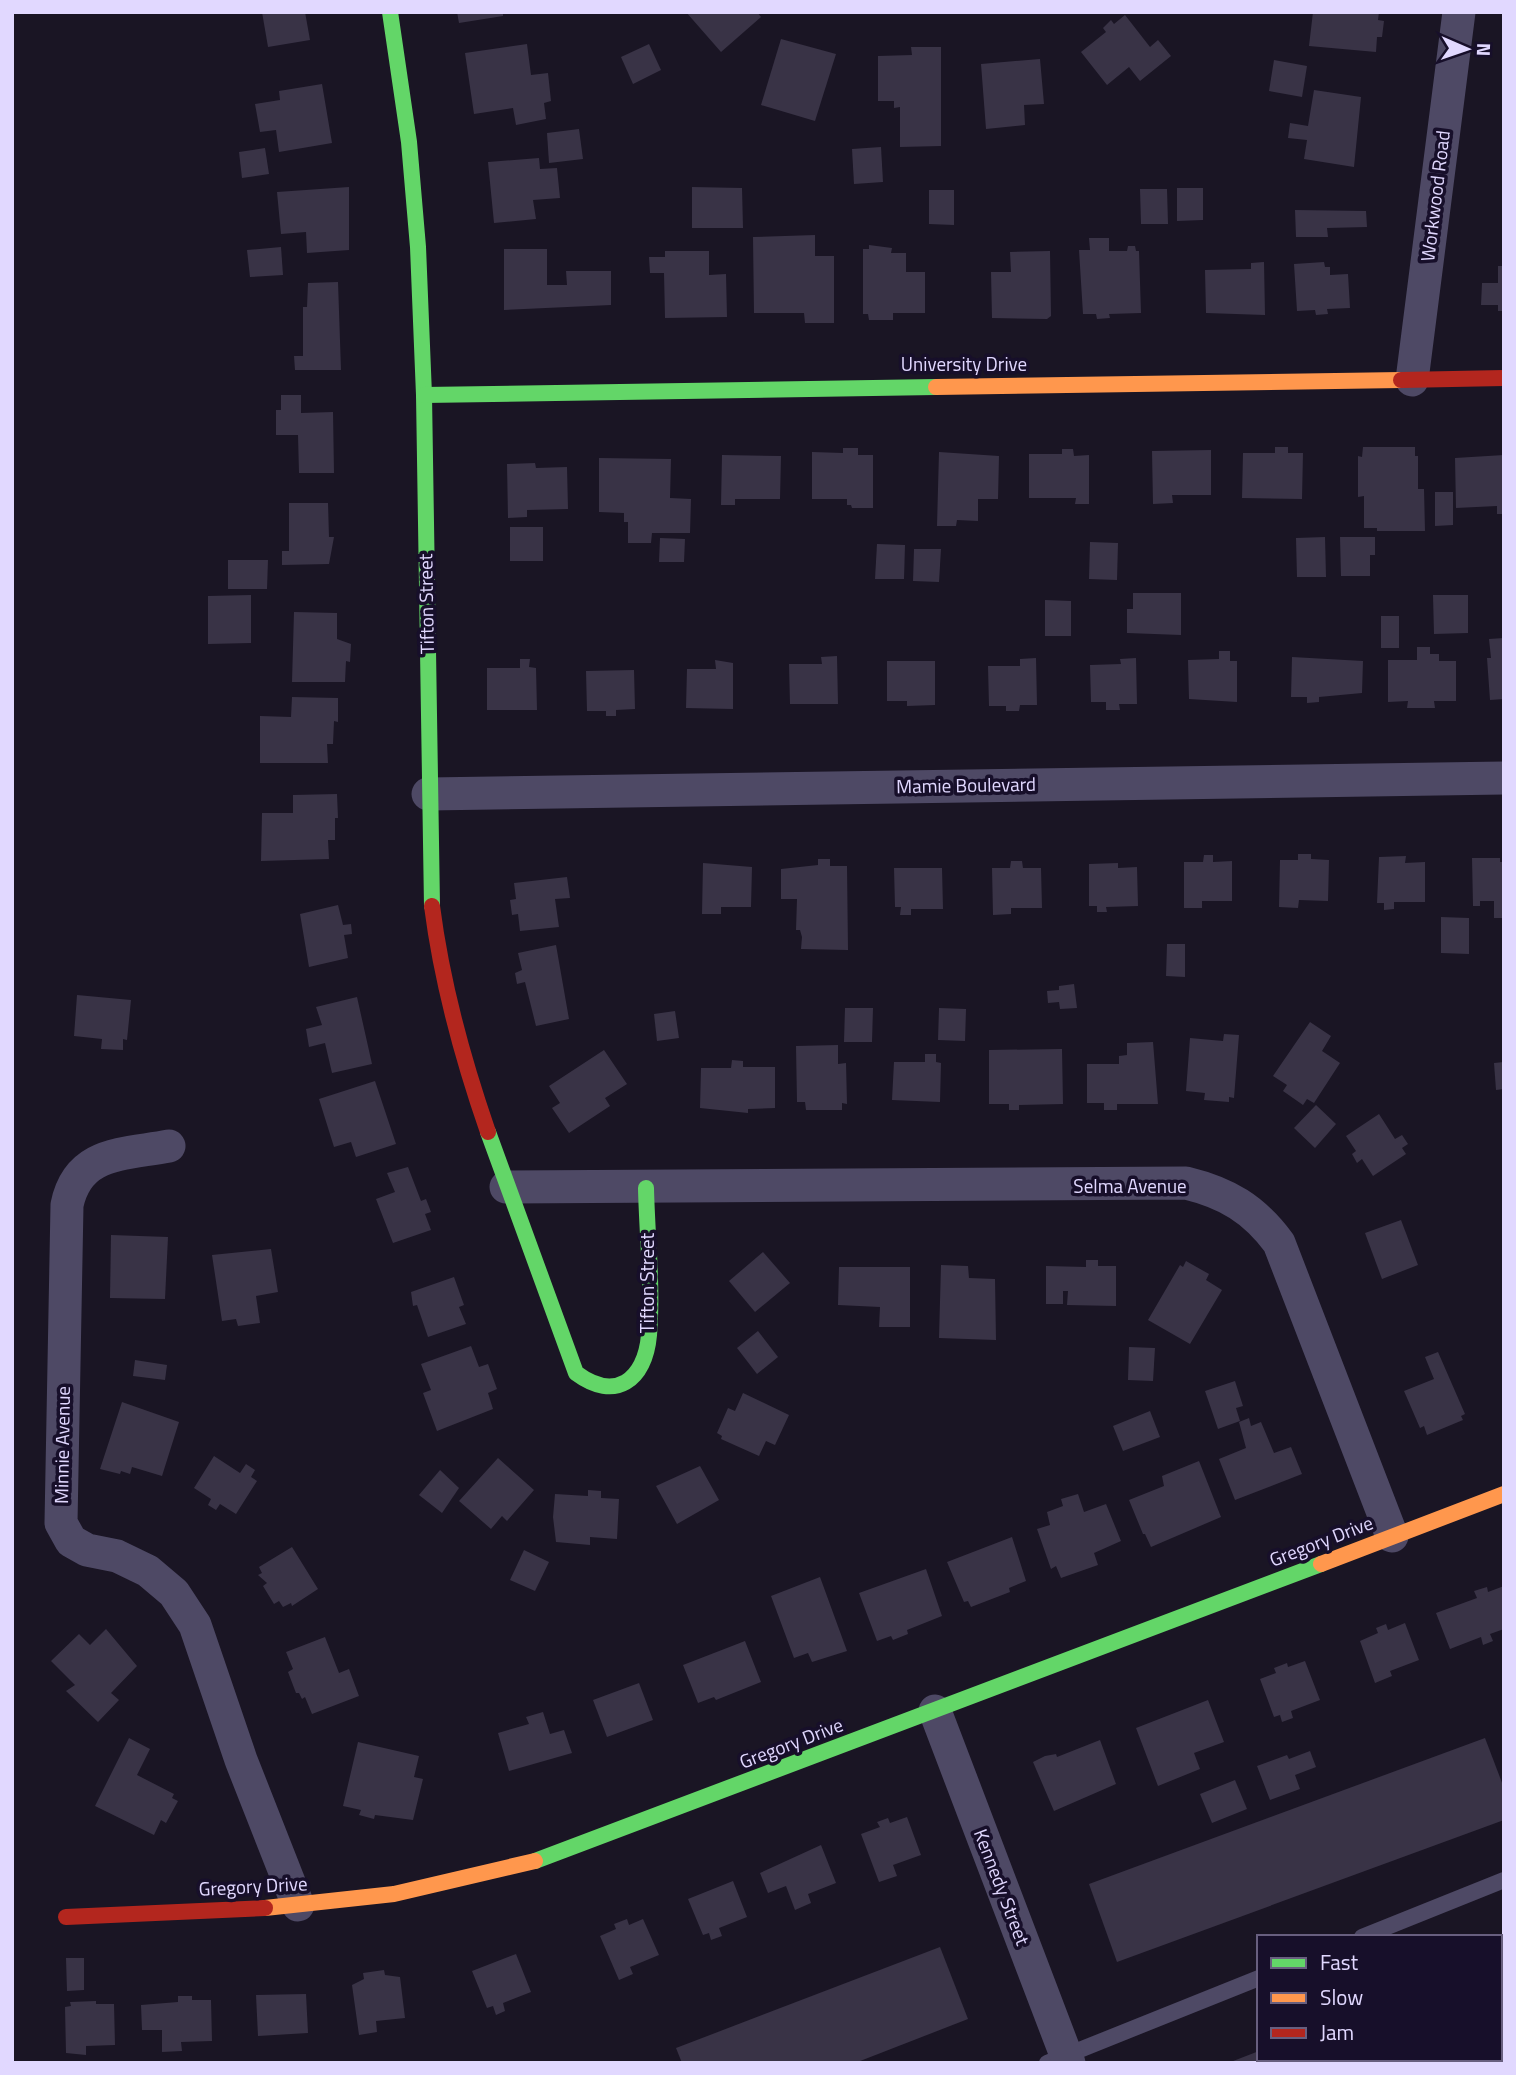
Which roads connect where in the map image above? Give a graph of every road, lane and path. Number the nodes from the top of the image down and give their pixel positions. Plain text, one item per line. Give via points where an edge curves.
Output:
1 (390, 12) edge
2 (1459, 12) edge
3 (1504, 378) edge
4 (1412, 380) junction
5 (424, 395) junction
6 (1504, 778) edge
7 (428, 794) junction
8 (169, 1146) dead end
9 (506, 1187) junction
10 (646, 1188) junction
11 (1504, 1494) edge
12 (1392, 1536) junction
13 (935, 1712) junction
14 (1503, 1883) edge
15 (298, 1905) junction
16 (66, 1917) dead end
17 (1367, 1935) edge
18 (1257, 1979) edge
19 (1061, 2060) edge

1 - 5 street, Tifton Street via 409,142
2 - 4 street, Workwood Road
3 - 4 street, University Drive
4 - 5 street, University Drive
5 - 7 street, Tifton Street
6 - 7 street, Mamie Boulevard
7 - 9 street, Tifton Street via 431,897 441,972 463,1059
8 - 15 street, Minnie Avenue via 101,1158 83,1169 71,1185 61,1523 79,1546 117,1556 148,1571 174,1593 195,1625 245,1772
9 - 10 street
9 - 10 street, Tifton Street via 576,1373 588,1385 604,1390 620,1386 645,1358 649,1336
10 - 12 street, Selma Avenue via 1186,1183 1217,1191 1245,1205 1279,1243
11 - 12 street, Gregory Drive
12 - 13 street, Gregory Drive
13 - 15 street, Gregory Drive via 544,1859 385,1895
13 - 19 street, Kennedy Street
14 - 17 lane
15 - 16 street, Gregory Drive
18 - 19 lane

